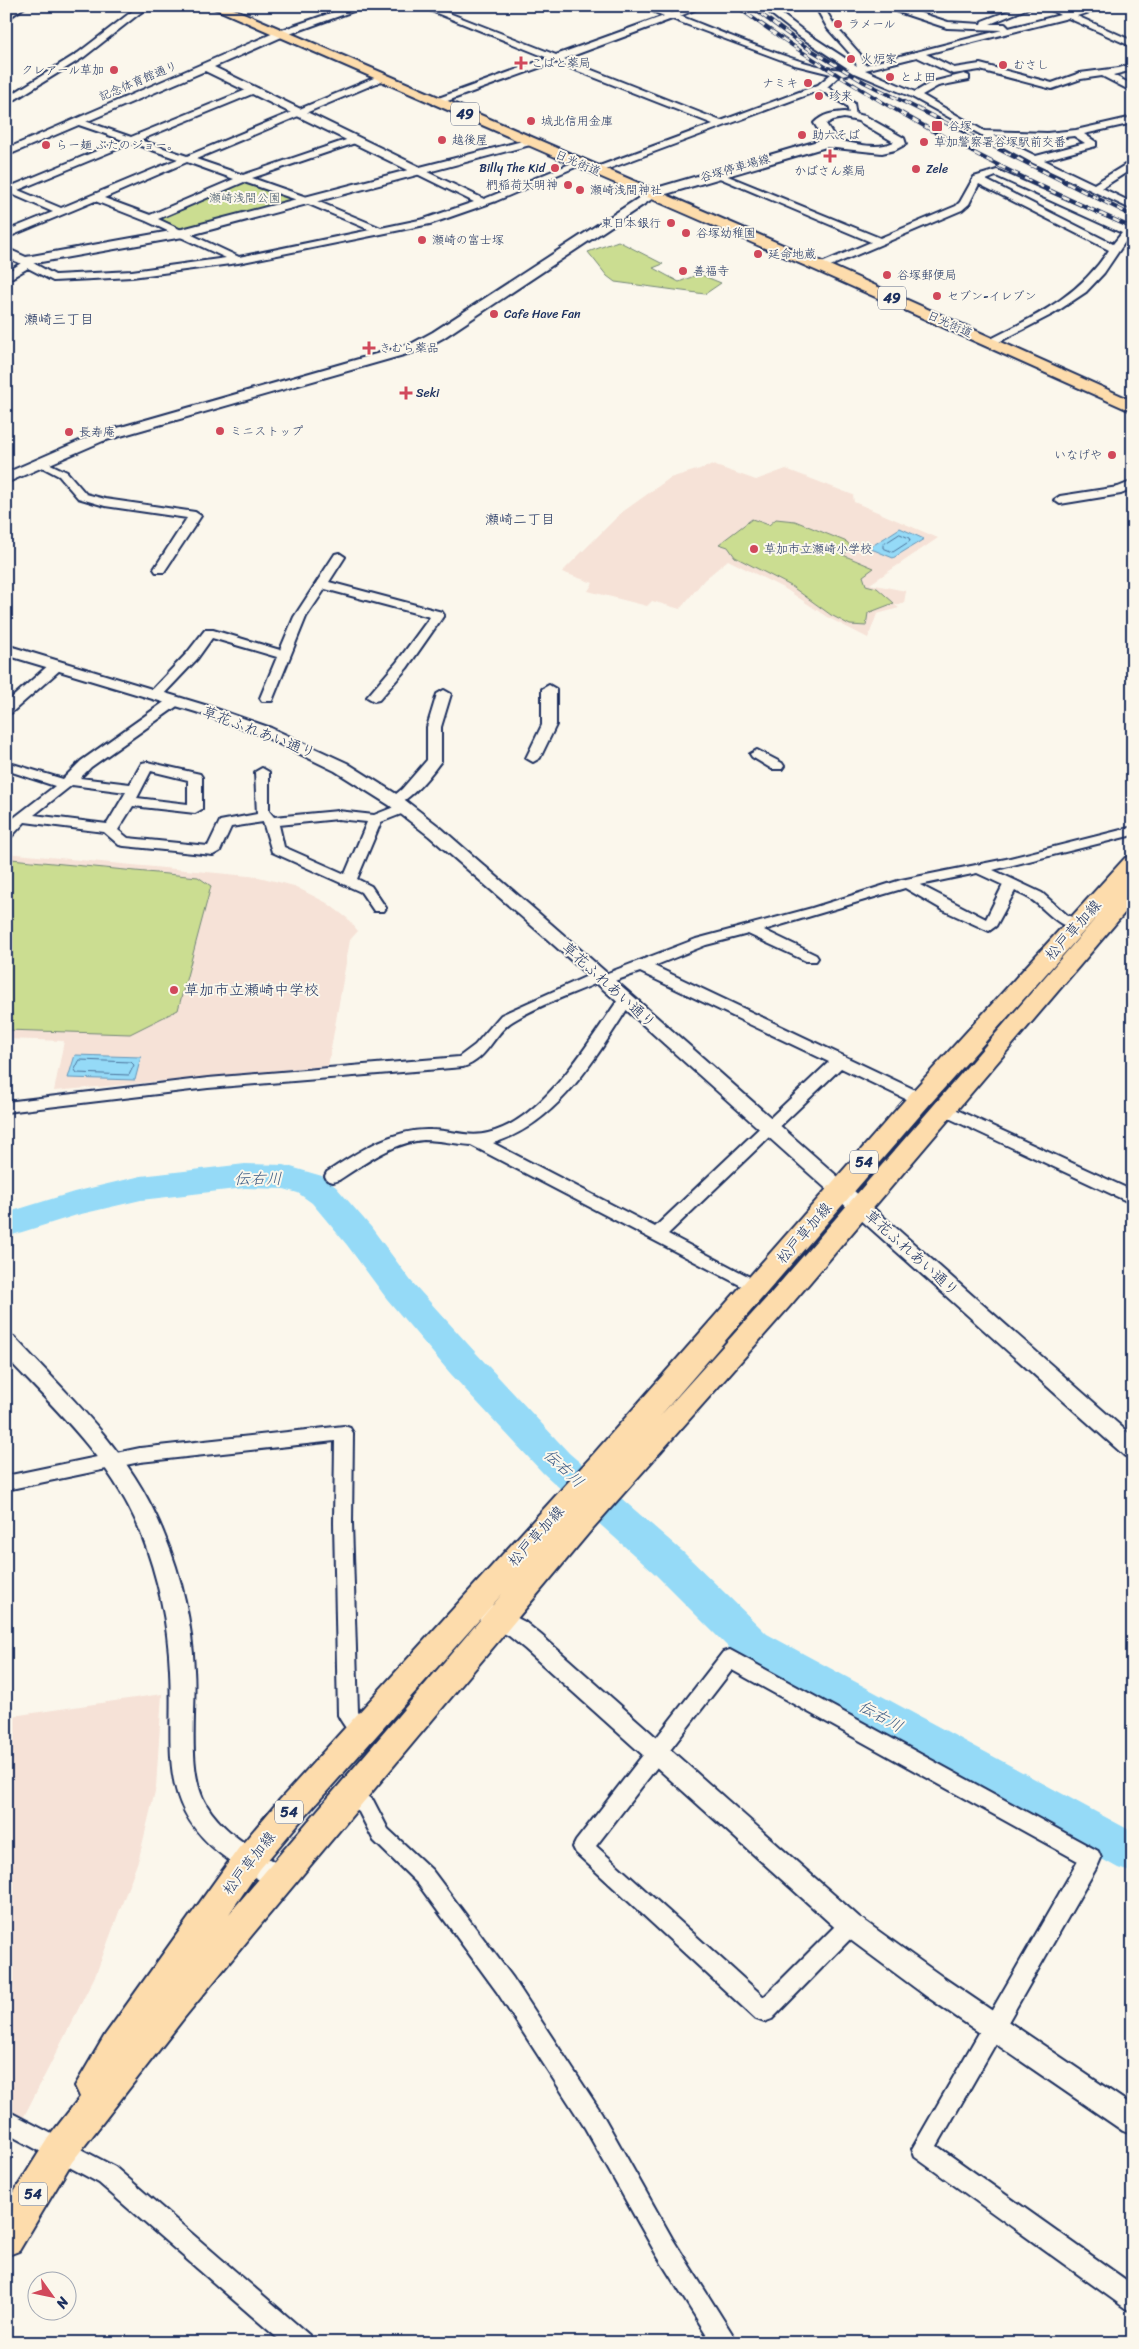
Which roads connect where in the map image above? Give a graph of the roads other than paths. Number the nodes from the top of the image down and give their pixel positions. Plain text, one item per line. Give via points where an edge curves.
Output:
1 (22, 6) edge
2 (145, 6) edge
3 (215, 6) edge
4 (362, 6) edge
5 (424, 6) edge
6 (644, 6) edge
7 (700, 6) edge
8 (765, 6) edge
9 (819, 6) edge
10 (884, 6) edge
11 (1029, 6) edge
12 (1048, 6) edge
13 (1104, 6) edge
14 (672, 16) junction
15 (1068, 16) junction
16 (6, 17) edge
17 (978, 25) junction
18 (1014, 29) junction
19 (280, 34) junction
20 (1133, 44) edge
21 (918, 54) junction
22 (556, 58) junction
23 (206, 67) junction
24 (1133, 67) edge
25 (860, 69) junction
26 (953, 72) junction
27 (1103, 73) junction
28 (842, 74) junction
29 (381, 78) junction
30 (821, 87) junction
31 (1133, 89) edge
32 (254, 90) junction
33 (915, 95) junction
34 (6, 102) edge
35 (436, 102) junction
36 (299, 113) junction
37 (853, 116) junction
38 (1133, 120) edge
39 (79, 122) junction
40 (721, 124) junction
41 (983, 132) junction
42 (1076, 133) junction
43 (132, 140) junction
44 (355, 140) junction
45 (530, 142) junction
46 (821, 144) junction
47 (6, 153) edge
48 (187, 159) junction
49 (1034, 160) junction
50 (580, 164) junction
51 (1133, 168) edge
52 (597, 170) junction
53 (420, 172) junction
54 (715, 174) junction
55 (244, 178) junction
56 (977, 179) junction
57 (1094, 189) junction
58 (650, 194) junction
59 (96, 198) junction
60 (309, 201) junction
61 (482, 202) junction
62 (1132, 206) edge
63 (62, 212) junction
64 (150, 219) junction
65 (382, 232) junction
66 (1131, 232) edge
67 (182, 234) junction
68 (6, 235) edge
69 (878, 241) junction
70 (1115, 249) junction
71 (6, 252) edge
72 (238, 260) junction
73 (26, 262) junction
74 (821, 267) junction
75 (6, 278) edge
76 (990, 343) junction
77 (1133, 407) edge
78 (40, 462) junction
79 (6, 479) edge
80 (1133, 484) edge
81 (1060, 500) dead end
82 (339, 557) dead end
83 (160, 568) dead end
84 (320, 584) junction
85 (6, 650) edge
86 (284, 655) junction
87 (56, 666) junction
88 (549, 689) dead end
89 (444, 694) dead end
90 (155, 695) junction
91 (374, 696) dead end
92 (267, 698) dead end
93 (175, 700) junction
94 (6, 710) edge
95 (757, 754) dead end
96 (533, 758) dead end
97 (6, 766) edge
98 (777, 766) dead end
99 (262, 772) dead end
100 (67, 782) junction
101 (132, 795) junction
102 (399, 805) junction
103 (375, 818) junction
104 (268, 820) junction
105 (15, 821) edge
106 (111, 829) junction
107 (1133, 831) edge
108 (6, 834) edge
109 (1133, 863) edge
110 (980, 868) junction
111 (349, 881) junction
112 (906, 883) junction
113 (1011, 884) junction
114 (1133, 889) edge
115 (379, 908) dead end
116 (1077, 924) junction
117 (748, 928) junction
118 (811, 958) dead end
119 (641, 966) junction
120 (601, 978) junction
121 (625, 1000) junction
122 (840, 1060) junction
123 (920, 1099) junction
124 (6, 1107) edge
125 (944, 1109) junction
126 (770, 1128) junction
127 (474, 1140) junction
128 (334, 1176) dead end
129 (850, 1198) junction
130 (1133, 1198) edge
131 (656, 1236) junction
132 (757, 1288) junction
133 (6, 1343) edge
134 (1133, 1450) edge
135 (114, 1461) junction
136 (608, 1474) junction
137 (6, 1483) edge
138 (573, 1513) junction
139 (474, 1605) junction
140 (501, 1620) junction
141 (361, 1730) junction
142 (657, 1754) junction
143 (350, 1795) junction
144 (249, 1860) junction
145 (279, 1878) junction
146 (850, 1925) junction
147 (994, 2028) junction
148 (6, 2121) edge
149 (1133, 2122) edge
150 (60, 2150) junction
151 (6, 2238) edge
152 (1133, 2300) edge
153 (300, 2343) edge
154 (726, 2343) edge

1 - 16 street
2 - 34 street via 81,55
3 - 19 main road, 日光街道 / 49
4 - 19 street, 記念体育館通り
5 - 22 street
6 - 14 street
7 - 14 street
8 - 25 street via 802,34
9 - 25 street via 831,27 857,56
10 - 17 street via 947,25
11 - 17 street
12 - 15 street
13 - 15 street
14 - 22 street
14 - 28 street via 798,63
15 - 18 street
15 - 20 street
17 - 18 street
18 - 21 street
19 - 23 street, 記念体育館通り
19 - 29 main road, 日光街道 / 49
21 - 25 street
21 - 26 street
22 - 35 street
22 - 40 street
23 - 32 street
23 - 39 street, 記念体育館通り
24 - 27 street
25 - 28 street
25 - 33 street
26 - 27 street via 980,67 1052,86 1080,76
26 - 33 street via 966,78 935,84
27 - 31 street
28 - 30 street
29 - 35 main road, 日光街道 / 49
29 - 36 street
30 - 37 street via 851,105
30 - 40 street
32 - 36 street
32 - 43 street
33 - 41 street
35 - 45 main road, 日光街道 / 49
36 - 44 street
36 - 48 street
37 - 46 street via 823,120 820,123 828,136
37 - 46 street via 900,140 900,144 880,150 836,143
38 - 42 street
39 - 43 street
39 - 47 street, 記念体育館通り
40 - 52 street
41 - 42 street via 1047,136
41 - 49 street
42 - 49 street via 1093,144
43 - 48 street
43 - 63 street via 10,190
44 - 53 street
44 - 55 street
45 - 50 main road, 日光街道 / 49
45 - 53 street
46 - 54 main road, 谷塚停車場線
48 - 55 street
48 - 59 street
49 - 57 street
50 - 52 main road, 日光街道 / 49
50 - 61 street
51 - 57 street via 1128,166
52 - 58 main road, 日光街道 / 49
53 - 60 street
53 - 61 street
54 - 58 main road, 谷塚停車場線
54 - 69 street
55 - 60 street
55 - 64 street
56 - 66 street via 997,173
56 - 69 street via 959,208
56 - 70 street
57 - 62 street
58 - 74 main road, 日光街道 / 49
58 - 78 street via 416,347 98,438
59 - 63 street
59 - 64 street
60 - 65 street
60 - 67 street
61 - 65 street via 426,222
63 - 68 street
64 - 67 street
65 - 72 street
66 - 70 street
67 - 72 street
67 - 73 street
69 - 74 street
70 - 76 street via 1082,290
71 - 73 street
72 - 73 street via 132,274 54,278
73 - 75 street
74 - 76 main road, 日光街道 / 49
76 - 77 main road, 日光街道 / 49
78 - 79 street
78 - 83 street via 63,474 82,496 195,516
80 - 81 street via 1121,490
82 - 84 street
84 - 86 street via 300,617
84 - 91 street via 438,615 402,665
85 - 87 street, 草花ふれあい通り
86 - 90 street via 209,633
86 - 92 street
87 - 90 street, 草花ふれあい通り
87 - 94 street
88 - 96 street via 549,725
89 - 102 street via 434,728 434,762 406,792
90 - 93 street, 草花ふれあい通り
93 - 100 street via 86,764
93 - 102 street, 草花ふれあい通り via 293,742 341,767
95 - 98 street
97 - 100 street
99 - 104 street via 262,812
100 - 101 street
100 - 105 street
101 - 101 street via 147,766 195,777 195,809
101 - 106 street
102 - 103 street
102 - 120 street, 草花ふれあい通り
103 - 104 street via 338,814
103 - 111 street
104 - 106 street via 225,824 213,851 124,842
104 - 111 street via 277,849
105 - 106 street
105 - 108 street
107 - 110 street
109 - 116 main road, 松戸草加線 / 54
110 - 112 street
110 - 113 street
111 - 115 street via 366,889
112 - 113 street via 989,926
112 - 117 street via 818,911
113 - 116 street via 1037,896 1062,918
114 - 125 main road, 松戸草加線 / 54
116 - 123 main road, 松戸草加線 / 54
117 - 118 street
117 - 119 street via 701,942
119 - 120 street
119 - 122 street
120 - 121 street, 草花ふれあい通り
120 - 124 street via 506,1018 480,1049 463,1062 208,1083
121 - 126 street, 草花ふれあい通り
121 - 127 street via 588,1057 544,1105 513,1129 492,1138
122 - 123 street
122 - 126 street
123 - 129 main road, 松戸草加線 / 54
125 - 129 main road, 松戸草加線 / 54
125 - 130 street
126 - 129 street, 草花ふれあい通り
126 - 131 street
127 - 128 street via 423,1135 368,1154
127 - 131 street
129 - 132 main road, 松戸草加線 / 54
129 - 134 street, 草花ふれあい通り
129 - 136 main road, 松戸草加線 / 54 via 780,1300
131 - 132 street
132 - 136 main road, 松戸草加線 / 54
133 - 135 street
135 - 137 street
135 - 141 street via 140,1455 344,1432 348,1715
135 - 144 street via 147,1520 162,1559 173,1602 183,1681 183,1750 195,1808 218,1837
136 - 138 main road, 松戸草加線 / 54
138 - 139 main road, 松戸草加線 / 54
138 - 140 main road, 松戸草加線 / 54
139 - 140 street
139 - 141 main road, 松戸草加線 / 54
140 - 142 street via 533,1642
140 - 143 main road, 松戸草加線 / 54
141 - 144 main road, 松戸草加線 / 54
142 - 146 street
142 - 146 street via 583,1847 764,2012
142 - 147 street via 730,1658 1091,1858
143 - 145 main road, 松戸草加線 / 54
143 - 154 street via 366,1806 381,1835 425,1877 505,1984 593,2120 664,2246
144 - 145 street
144 - 150 main road, 松戸草加線 / 54 via 117,2046 76,2112
145 - 150 main road, 松戸草加線 / 54
146 - 147 street
147 - 149 street
147 - 152 street via 924,2149
148 - 150 street
150 - 151 main road, 松戸草加線 / 54
150 - 153 street via 107,2175

